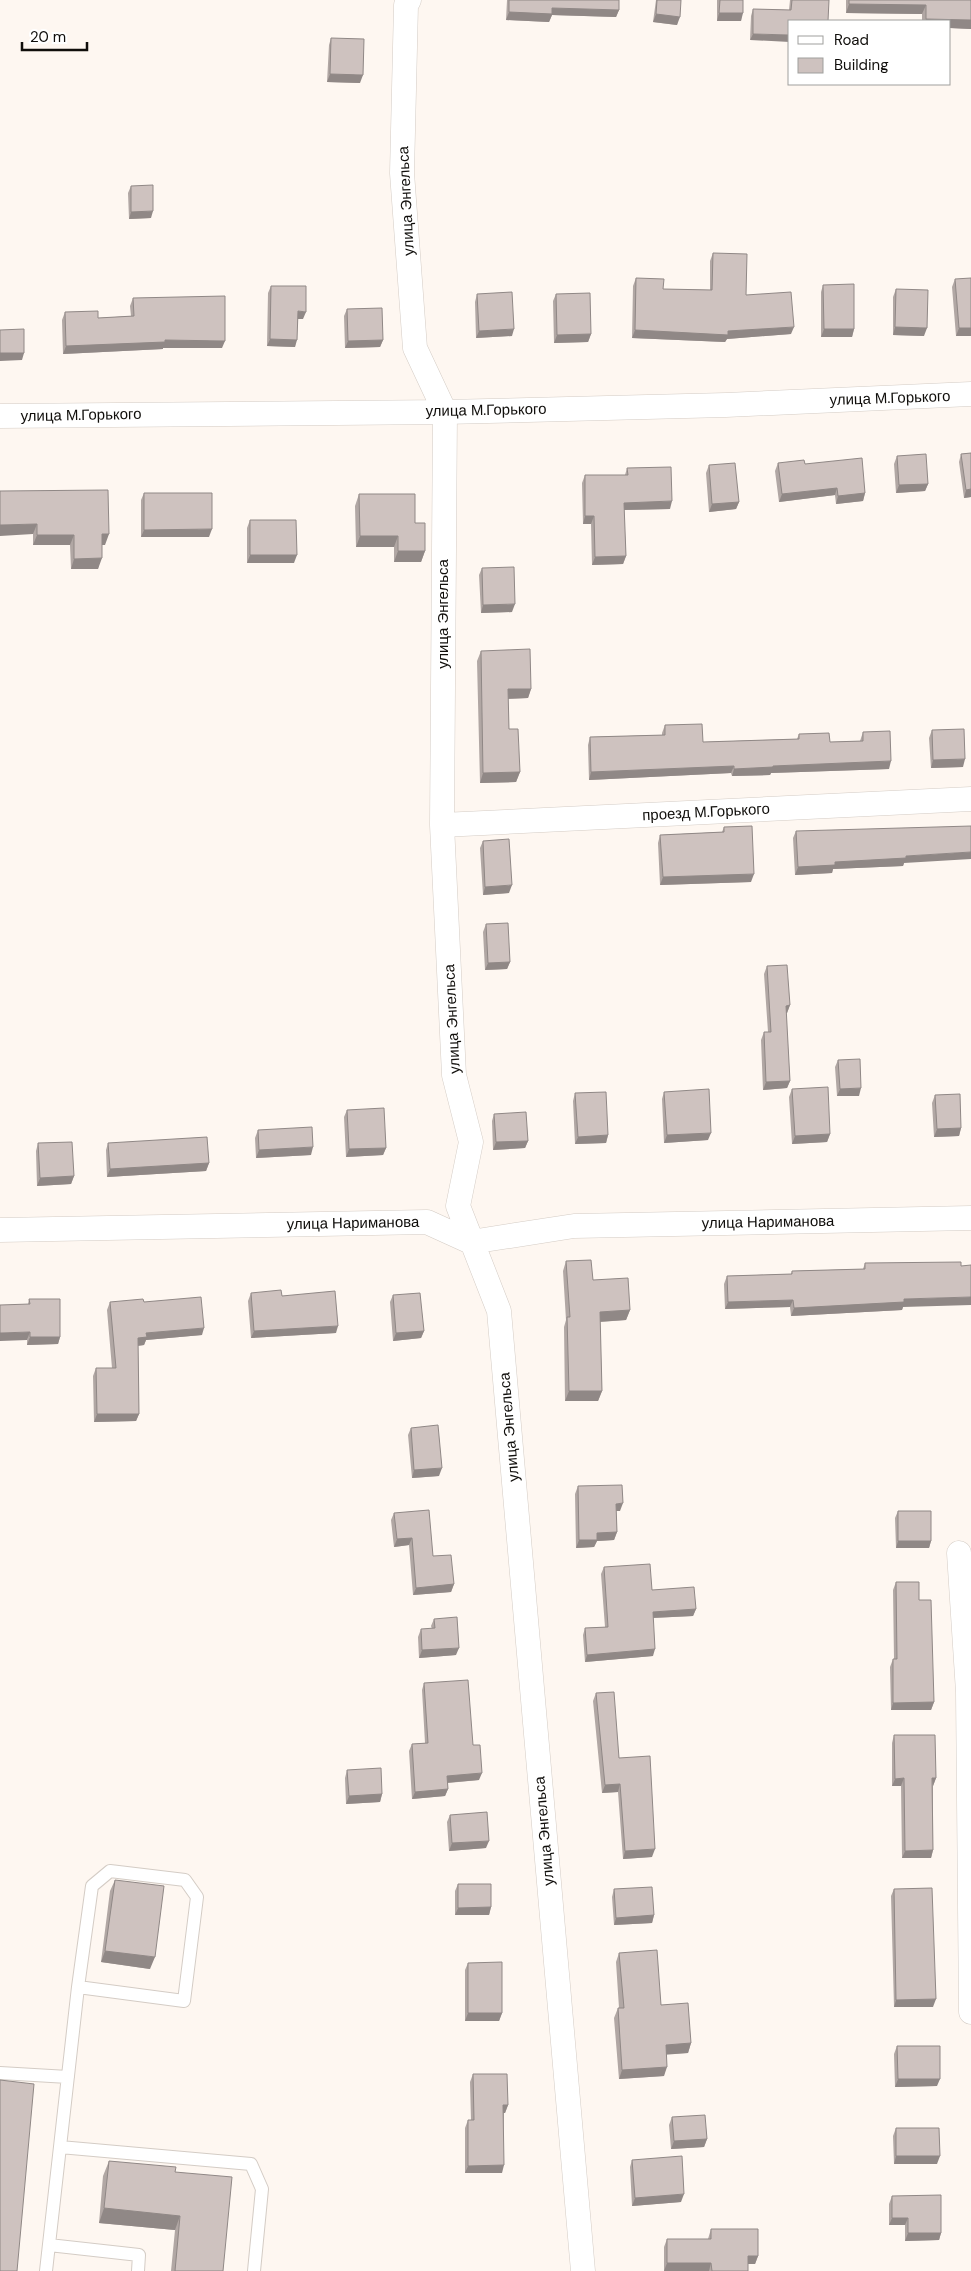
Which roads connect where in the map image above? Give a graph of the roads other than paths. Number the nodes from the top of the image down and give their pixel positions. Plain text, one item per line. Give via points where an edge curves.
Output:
1 (409, 0) edge
2 (971, 394) edge
3 (445, 412) junction
4 (0, 416) edge
5 (971, 799) edge
6 (442, 825) junction
7 (971, 1218) edge
8 (0, 1230) edge
9 (471, 1242) junction
10 (960, 1552) dead end
11 (969, 1692) edge
12 (78, 1987) junction
13 (971, 2012) edge
14 (0, 2073) edge
15 (68, 2077) junction
16 (60, 2146) junction
17 (49, 2245) junction
18 (46, 2271) edge
19 (138, 2271) edge
20 (254, 2271) edge
21 (583, 2271) edge

1 - 3 street, улица Энгельса via 406,5 402,172 416,348
2 - 3 street, улица М.Горького
3 - 4 street, улица М.Горького
3 - 6 street, улица Энгельса
5 - 6 street, проезд М.Горького
6 - 9 street, улица Энгельса via 454,1075 471,1142 458,1206
7 - 9 street, улица Нариманова via 574,1226
8 - 9 street, улица Нариманова via 427,1222
9 - 21 street, улица Энгельса via 499,1311
10 - 11 street
11 - 13 street
12 - 12 lane via 92,1886 110,1871 185,1880 197,1897 184,2001
12 - 15 lane
14 - 15 lane
15 - 16 lane
16 - 17 lane
16 - 20 lane via 251,2164 262,2189
17 - 18 lane
17 - 19 lane via 139,2256

